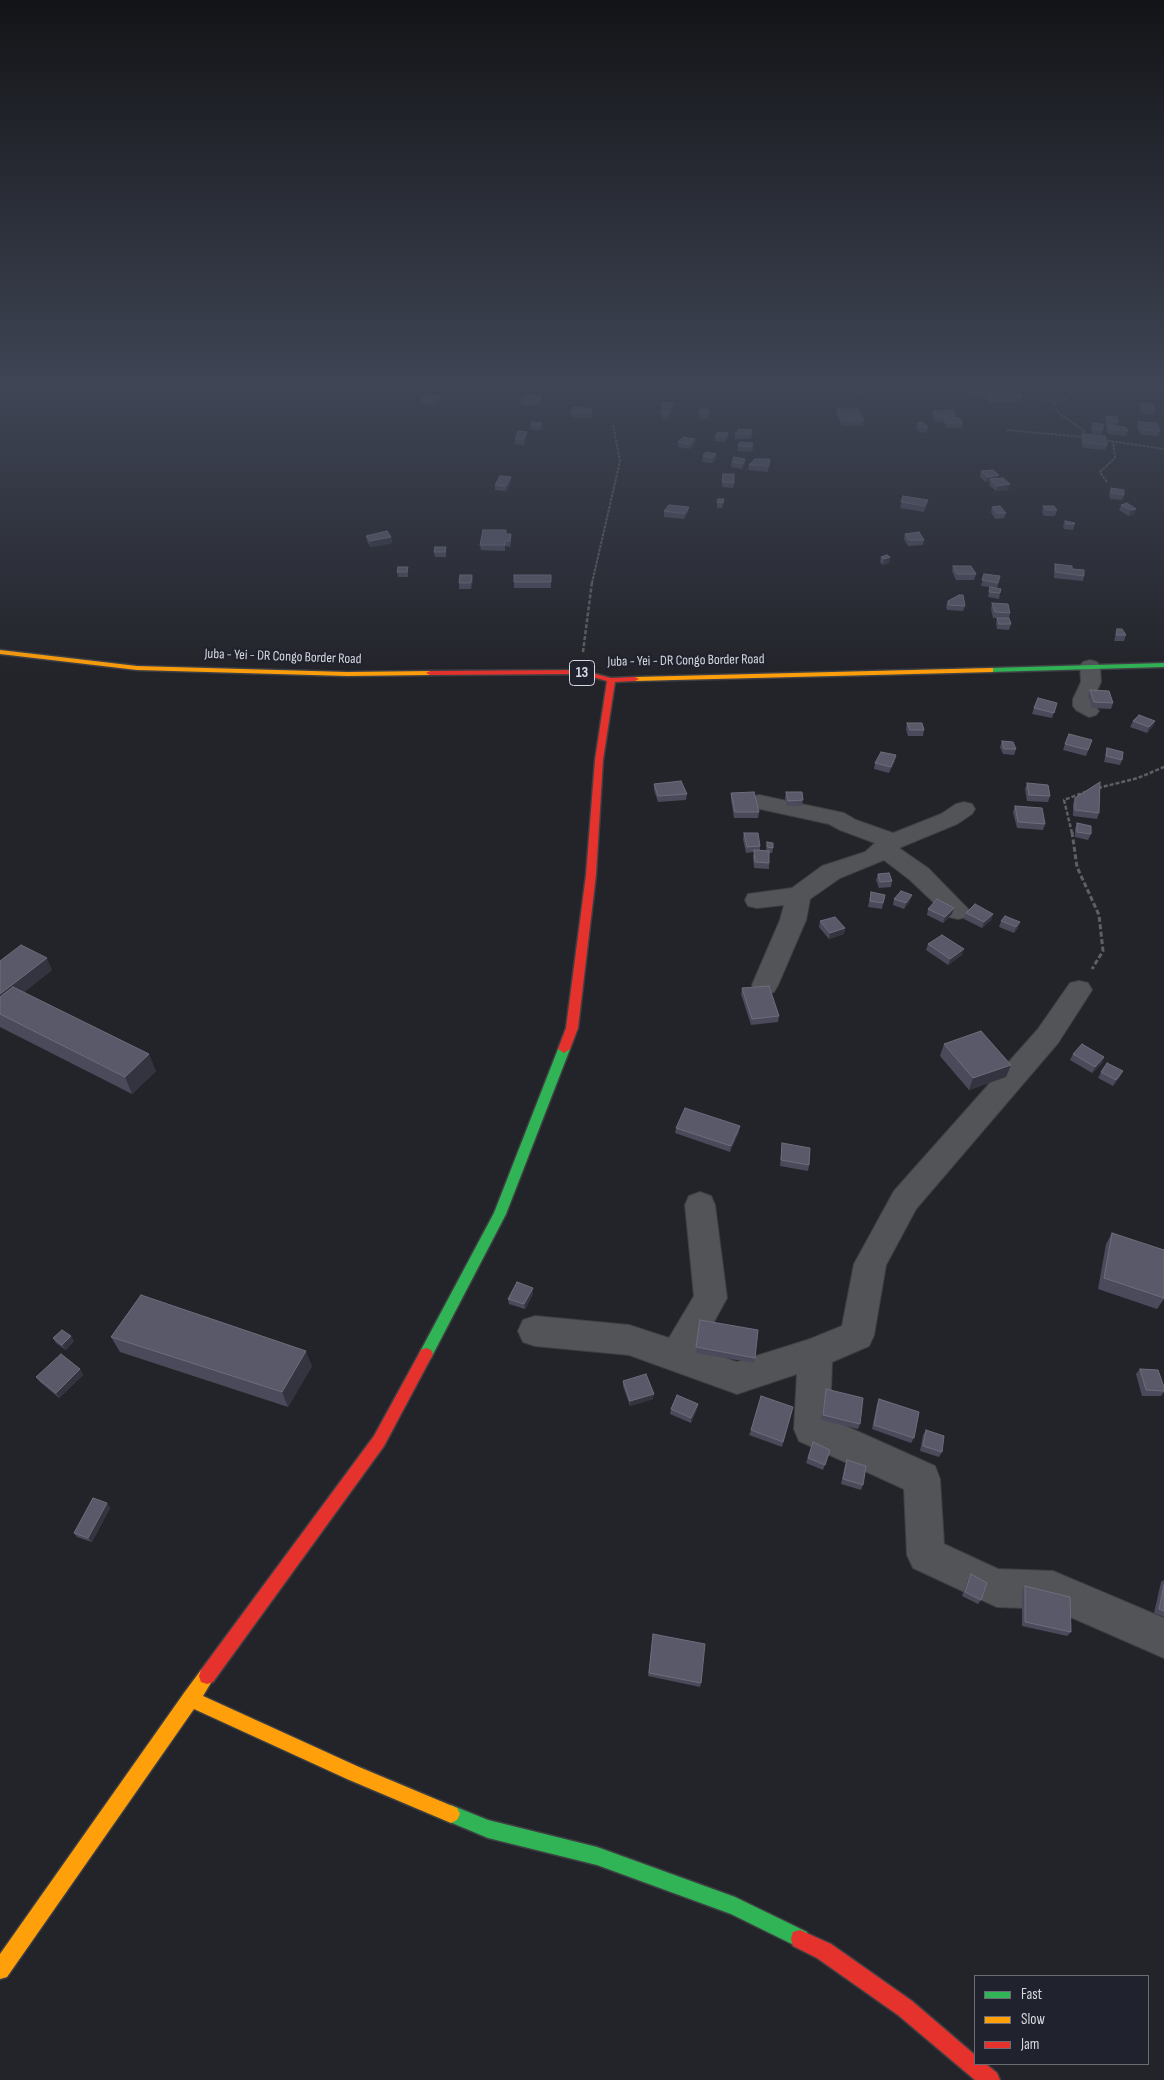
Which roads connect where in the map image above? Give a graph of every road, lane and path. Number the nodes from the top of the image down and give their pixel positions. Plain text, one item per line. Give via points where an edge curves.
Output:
1 (615, 484) edge
2 (0, 652) edge
3 (1164, 665) edge
4 (1090, 666) junction
5 (581, 672) junction
6 (611, 680) junction
7 (1089, 711) dead end
8 (1164, 767) edge
9 (759, 802) edge
10 (964, 809) dead end
11 (888, 845) junction
12 (798, 895) junction
13 (758, 900) dead end
14 (958, 912) dead end
15 (765, 985) edge
16 (1079, 990) joint
17 (700, 1205) dead end
18 (535, 1331) dead end
19 (815, 1353) junction
20 (676, 1357) junction
21 (1164, 1638) edge
22 (190, 1699) junction
23 (0, 1970) edge
24 (990, 2080) edge

1 - 5 path via 593,572
2 - 5 street, Juba - Yei - DR Congo Border Road / 13 via 147,668 346,674
3 - 4 street, Juba - Yei - DR Congo Border Road / 13
4 - 6 street, Juba - Yei - DR Congo Border Road / 13
4 - 7 street via 1091,682 1082,699 1083,706
5 - 6 street, Juba - Yei - DR Congo Border Road / 13
6 - 22 street via 599,760 591,875 572,1028 500,1214 379,1441
8 - 16 path via 1064,800 1071,822 1077,867 1099,915 1103,951
9 - 11 street via 836,818
10 - 11 street via 949,819
11 - 12 street via 873,857 830,872
11 - 14 street
12 - 13 street
12 - 15 street via 793,920
16 - 19 street via 1048,1036 905,1200 870,1264 857,1335
17 - 20 street via 711,1298
18 - 20 street via 629,1340
19 - 20 street via 737,1378
19 - 21 street via 812,1430 922,1478 926,1555 997,1588 1053,1590
22 - 23 street
22 - 24 street via 353,1773 488,1828 597,1856 736,1906 824,1950 904,2008

